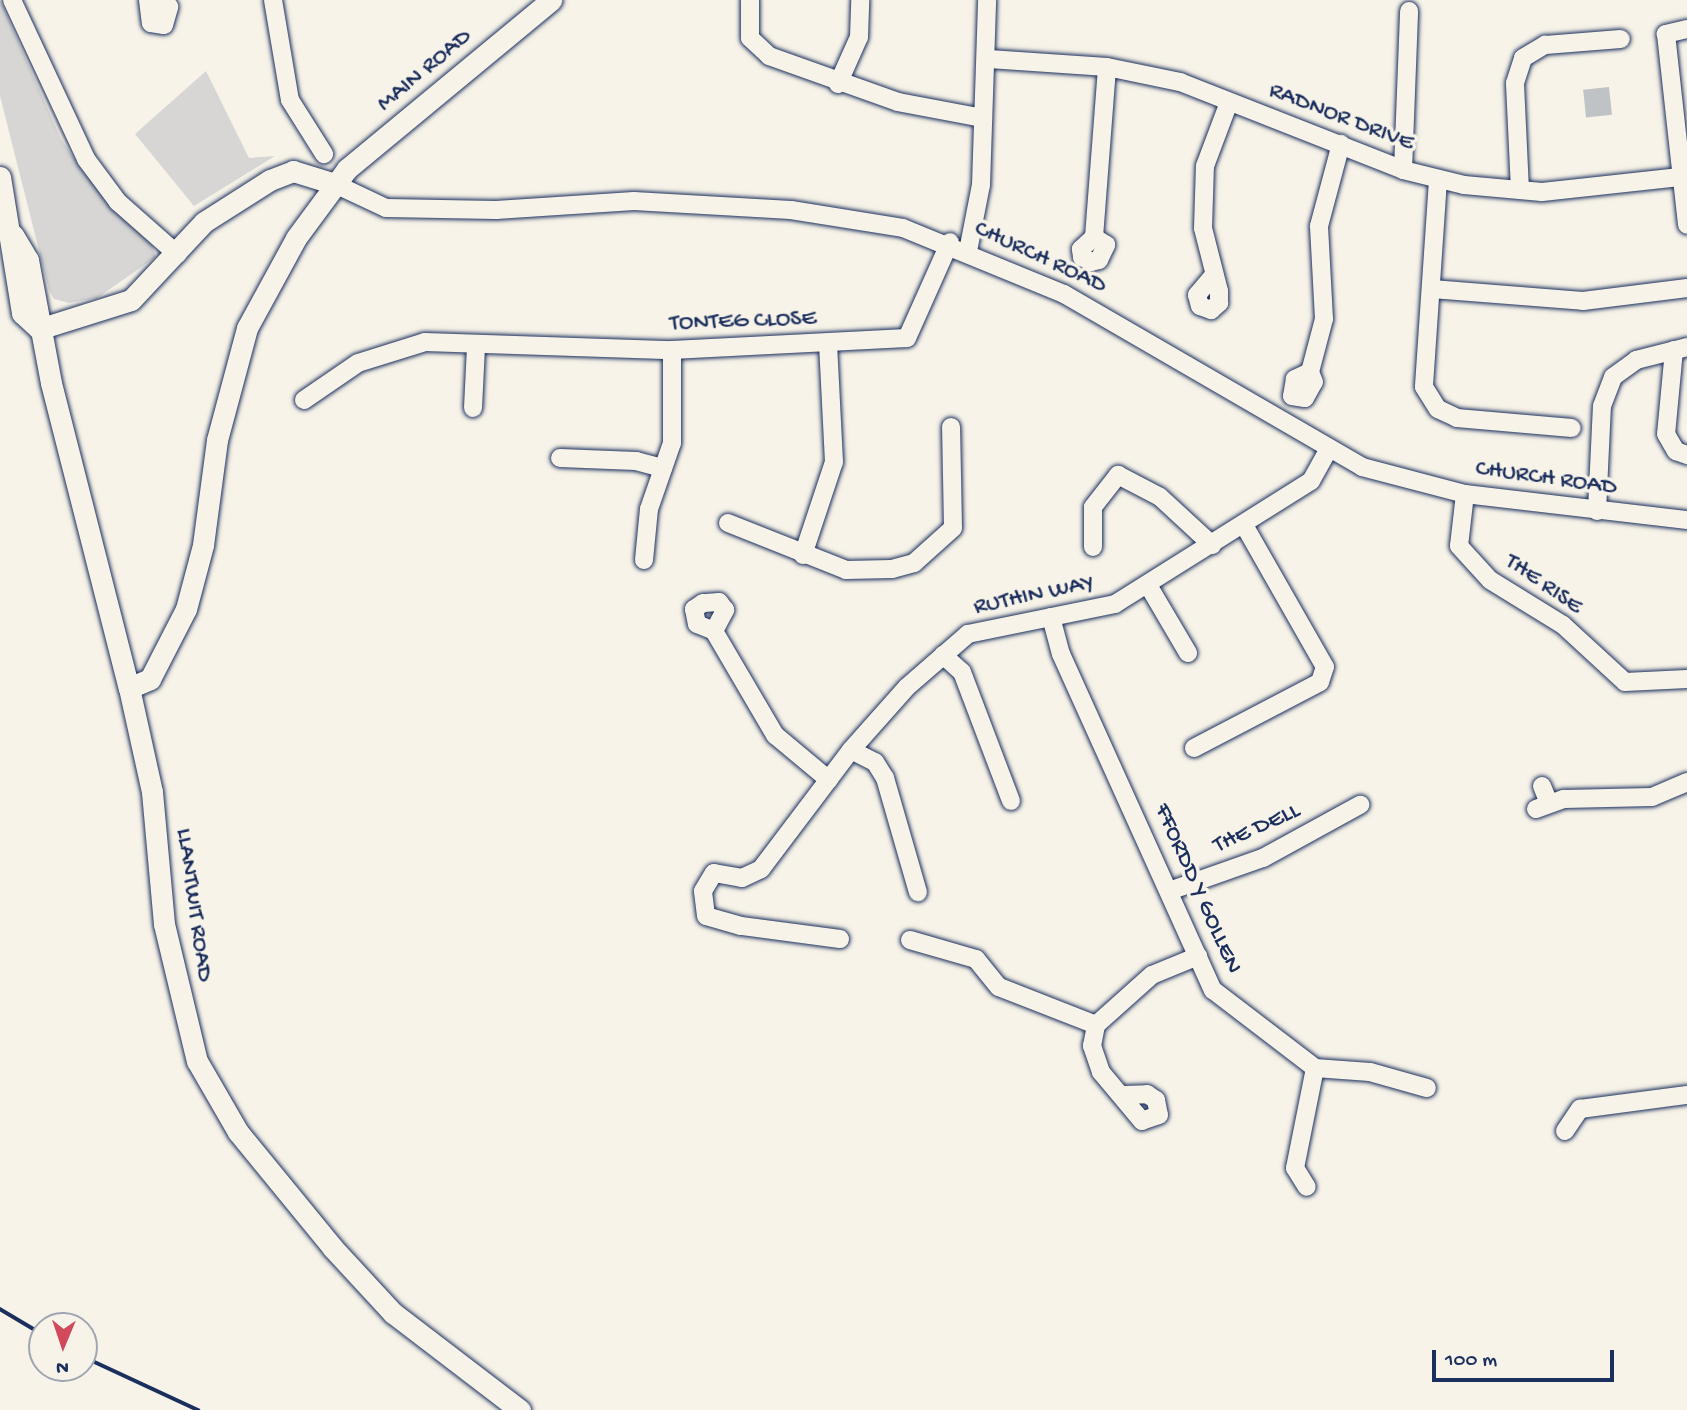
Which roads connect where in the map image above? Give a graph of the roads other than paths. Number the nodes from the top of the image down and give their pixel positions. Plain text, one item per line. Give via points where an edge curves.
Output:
1 (12, 0) edge
2 (272, 0) edge
3 (551, 0) edge
4 (750, 0) edge
5 (860, 0) edge
6 (987, 0) edge
7 (1409, 10) dead end
8 (1687, 29) edge
9 (1621, 39) dead end
10 (989, 58) junction
11 (1107, 67) junction
12 (838, 84) junction
13 (1229, 102) junction
14 (983, 118) junction
15 (1341, 144) junction
16 (324, 154) dead end
17 (1403, 170) junction
18 (0, 177) edge
19 (1680, 177) junction
20 (1438, 180) junction
21 (335, 184) junction
22 (1520, 190) junction
23 (1687, 225) edge
24 (1094, 237) dead end
25 (950, 242) junction
26 (968, 251) junction
27 (177, 254) junction
28 (1213, 276) dead end
29 (1687, 288) edge
30 (1432, 289) junction
31 (39, 329) junction
32 (828, 344) junction
33 (476, 346) junction
34 (1680, 349) edge
35 (672, 350) junction
36 (1310, 373) dead end
37 (304, 400) dead end
38 (473, 408) dead end
39 (951, 427) dead end
40 (1572, 428) dead end
41 (1328, 450) junction
42 (1687, 455) edge
43 (560, 458) dead end
44 (663, 468) junction
45 (1465, 494) junction
46 (1597, 511) junction
47 (1687, 520) edge
48 (728, 523) dead end
49 (1244, 525) junction
50 (1212, 545) junction
51 (1093, 547) dead end
52 (803, 555) junction
53 (644, 560) dead end
54 (1148, 585) junction
55 (1051, 617) junction
56 (714, 631) dead end
57 (1188, 653) dead end
58 (943, 655) junction
59 (1687, 680) edge
60 (129, 688) junction
61 (1194, 748) dead end
62 (850, 750) junction
63 (829, 780) junction
64 (1687, 782) edge
65 (1542, 799) dead end
66 (1011, 800) dead end
67 (1360, 805) dead end
68 (1172, 890) junction
69 (918, 892) dead end
70 (840, 939) dead end
71 (910, 940) dead end
72 (1198, 956) junction
73 (1096, 1025) junction
74 (1315, 1068) junction
75 (1427, 1088) dead end
76 (1124, 1095) dead end
77 (1687, 1095) edge
78 (1565, 1131) dead end
79 (1307, 1187) dead end
80 (520, 1410) edge

1 - 27 street via 86,159 118,202
2 - 16 street via 290,100
3 - 21 main road, MAIN ROAD
4 - 12 street via 750,38 769,56
5 - 12 street via 859,37
6 - 10 street
7 - 17 street via 1404,48 1408,134
8 - 19 street via 1667,34
9 - 22 street via 1545,45 1523,58 1515,83
10 - 11 street, RADNOR DRIVE
10 - 14 street
11 - 13 street, RADNOR DRIVE via 1180,82
11 - 24 street
12 - 14 street
13 - 15 street, RADNOR DRIVE
13 - 28 street via 1205,166 1203,228
14 - 26 street via 981,185
15 - 17 street, RADNOR DRIVE
15 - 36 street via 1318,226 1324,319
17 - 20 street, RADNOR DRIVE
18 - 31 main road via 13,234 12,266 22,313
19 - 22 street, RADNOR DRIVE
19 - 23 street
20 - 22 street, RADNOR DRIVE
20 - 30 street
21 - 25 street, CHURCH ROAD via 386,208 496,210 634,201 791,210 903,228
21 - 27 main road via 293,171 270,180 204,222
21 - 60 main road, MAIN ROAD via 296,238 247,328 217,440 203,545 186,609 150,679
25 - 26 street, CHURCH ROAD
25 - 32 street, TONTEG CLOSE via 907,338
26 - 41 street, CHURCH ROAD via 1136,332
27 - 31 main road via 131,300
29 - 30 street via 1583,301
30 - 40 street via 1424,387 1438,408 1457,418
31 - 60 main road, LLANTWIT ROAD
32 - 35 street, TONTEG CLOSE
32 - 52 street via 834,462
33 - 35 street, TONTEG CLOSE
33 - 37 street, TONTEG CLOSE via 425,342 358,363
33 - 38 street
34 - 42 street via 1665,434 1676,451
34 - 46 street via 1636,360 1613,377 1602,406
35 - 44 street via 672,443
39 - 52 street via 953,528 933,550 914,562 868,572
41 - 45 street, CHURCH ROAD via 1362,467
41 - 49 street, RUTHIN WAY via 1311,481
43 - 44 street via 636,461
44 - 53 street via 649,509
45 - 46 street, CHURCH ROAD
45 - 59 street, THE RISE via 1459,546 1490,580 1563,625 1625,682
46 - 47 street, CHURCH ROAD
48 - 52 street
49 - 50 street, RUTHIN WAY
49 - 61 street via 1325,667 1320,682
50 - 51 street via 1160,497 1118,475 1093,507
50 - 54 street, RUTHIN WAY
54 - 55 street, RUTHIN WAY via 1115,604
54 - 57 street
55 - 58 street, RUTHIN WAY via 968,634
55 - 68 street, FFORDD Y GOLLEN via 1061,654
56 - 63 street via 775,735
58 - 62 street, RUTHIN WAY
58 - 66 street via 962,672
60 - 80 main road, LLANTWIT ROAD via 152,792 164,924 197,1061 238,1132 340,1257 393,1313
62 - 63 street, RUTHIN WAY
62 - 69 street via 875,762 886,778
63 - 70 street, RUTHIN WAY via 761,869 742,878 714,873 703,891 706,916 741,926
64 - 65 street via 1652,797
67 - 68 street, THE DELL via 1262,858
68 - 72 street, FFORDD Y GOLLEN
71 - 73 street via 976,959 999,987
72 - 73 street via 1152,975
72 - 74 street, FFORDD Y GOLLEN via 1213,990
73 - 76 street via 1092,1046 1101,1072
74 - 75 street via 1370,1072
74 - 79 street via 1295,1168
77 - 78 street via 1580,1109

